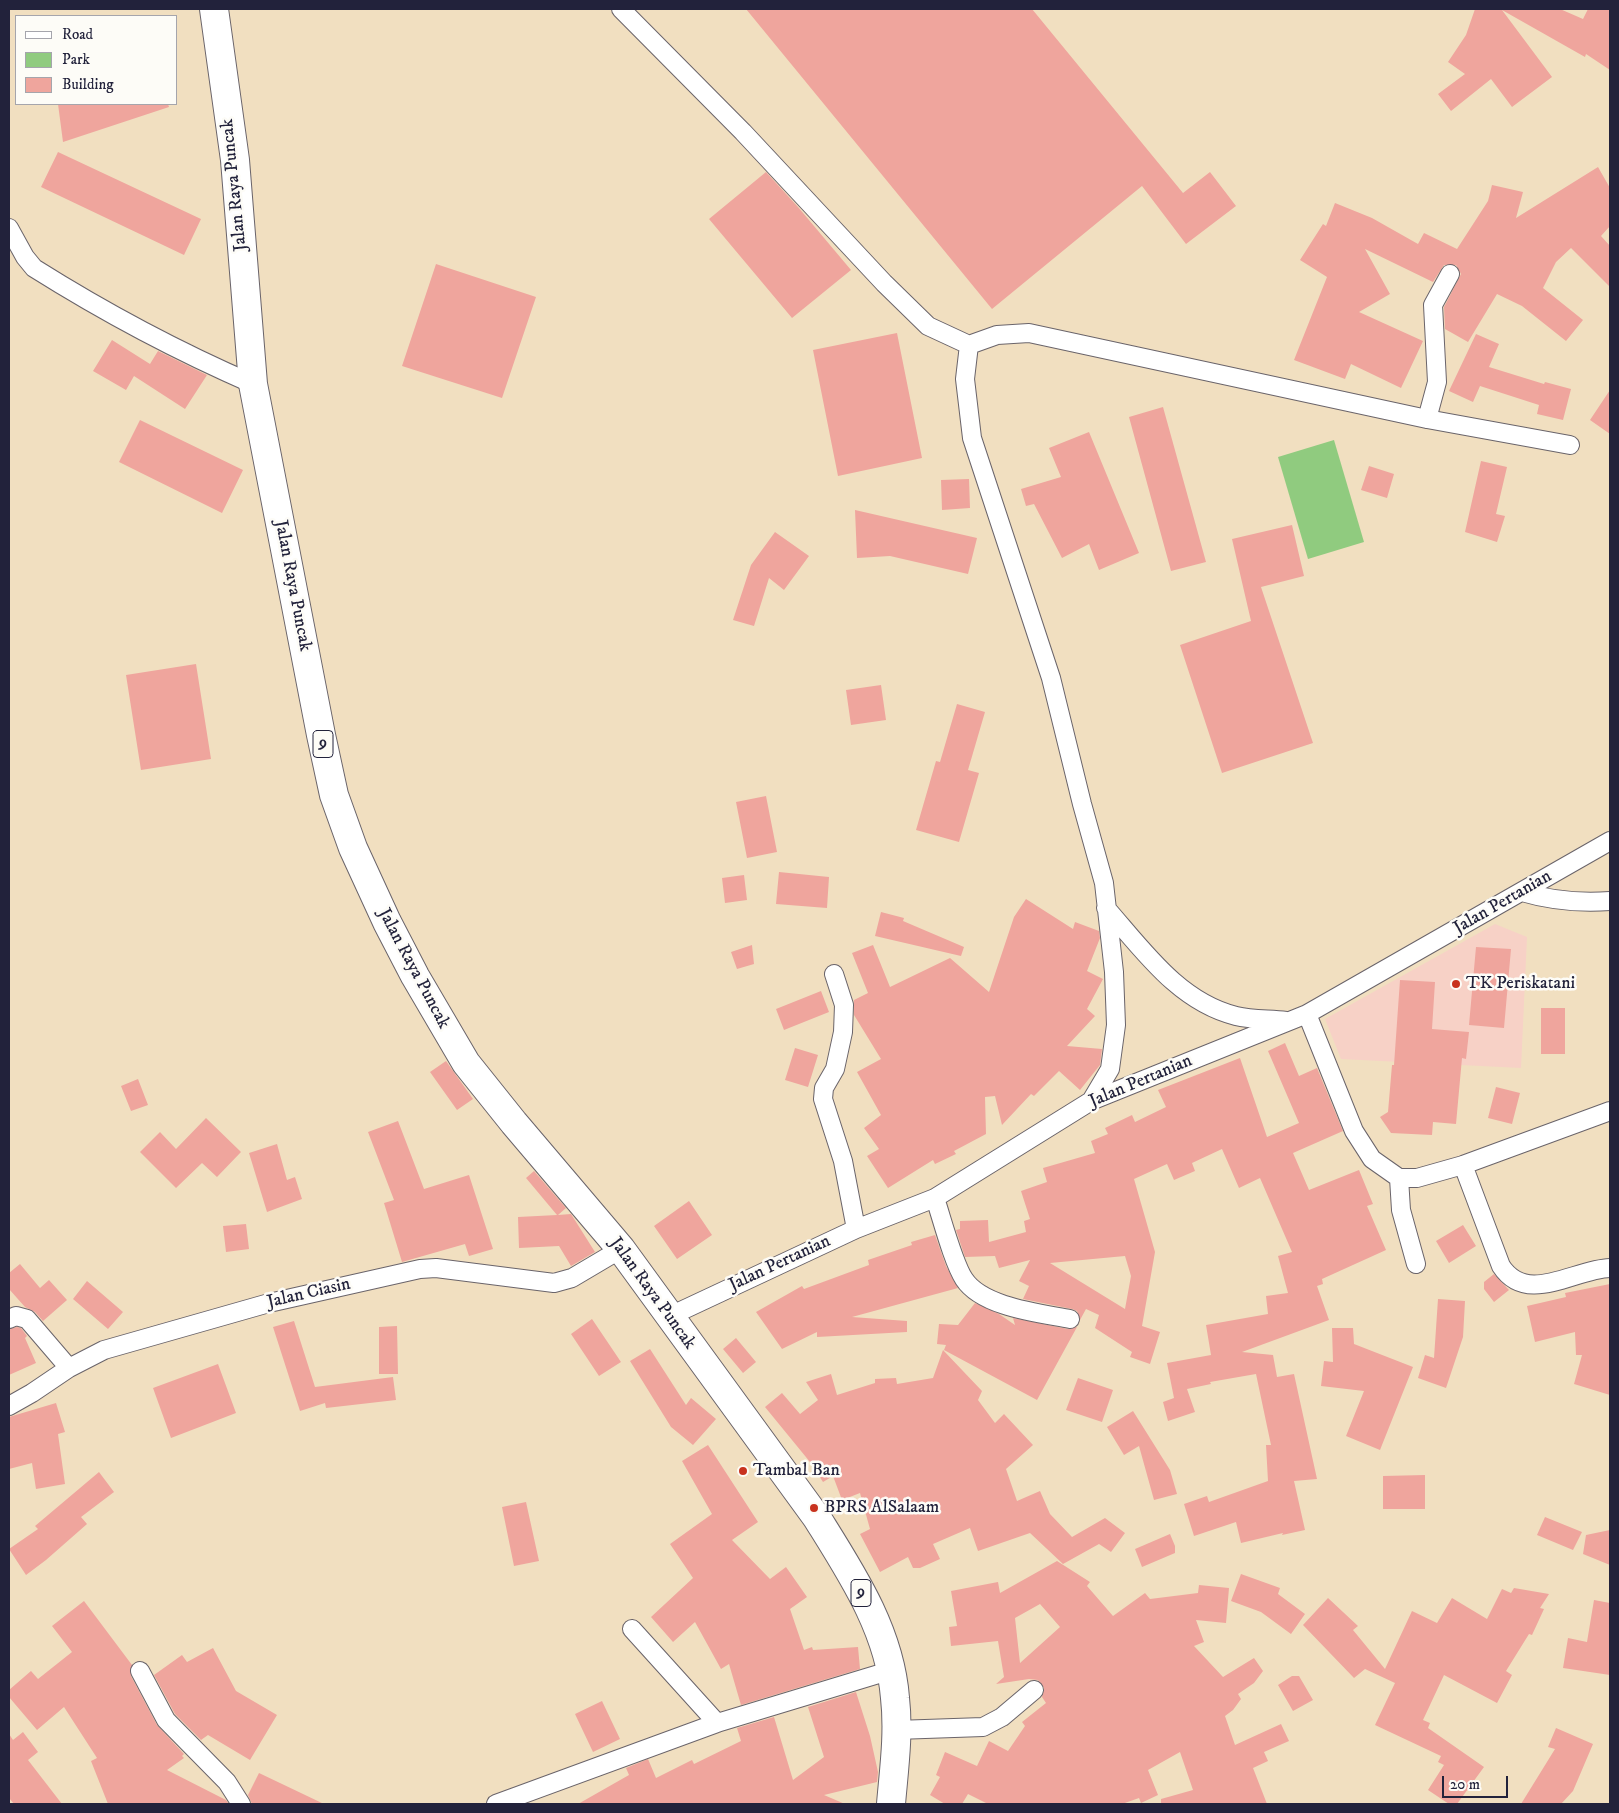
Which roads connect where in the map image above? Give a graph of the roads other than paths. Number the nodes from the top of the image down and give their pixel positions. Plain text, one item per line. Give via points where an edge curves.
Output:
1 (214, 9) edge
2 (621, 9) edge
3 (9, 228) edge
4 (1450, 274) dead end
5 (969, 345) junction
6 (253, 384) junction
7 (1427, 419) junction
8 (1570, 445) dead end
9 (1610, 841) edge
10 (1522, 892) junction
11 (1610, 901) edge
12 (1106, 908) junction
13 (834, 974) dead end
14 (1308, 1014) junction
15 (1291, 1021) junction
16 (1091, 1101) junction
17 (1610, 1111) edge
18 (1463, 1165) junction
19 (1399, 1178) junction
20 (935, 1198) junction
21 (856, 1228) junction
22 (621, 1249) junction
23 (1416, 1264) dead end
24 (1610, 1268) edge
25 (668, 1316) junction
26 (9, 1318) edge
27 (1070, 1318) dead end
28 (69, 1368) junction
29 (9, 1406) edge
30 (632, 1629) dead end
31 (892, 1670) junction
32 (140, 1671) dead end
33 (1034, 1690) dead end
34 (717, 1723) junction
35 (896, 1730) junction
36 (241, 1804) edge
37 (496, 1804) edge
38 (891, 1804) edge

1 - 6 highway, Jalan Raya Puncak / 9 via 235,160
2 - 5 street via 928,326
3 - 6 street via 34,268 132,326
4 - 7 street via 1433,305 1438,382
5 - 7 street via 997,335 1029,333
5 - 12 street via 964,379 972,438 1051,678 1104,883
6 - 22 highway, Jalan Raya Puncak / 9 via 321,735 334,795 353,848 415,976 466,1063
7 - 8 street
9 - 10 street, Jalan Pertanian
10 - 11 street via 1540,897
10 - 14 street, Jalan Pertanian
12 - 15 street via 1172,982 1205,1003 1237,1016
12 - 16 street via 1116,1006 1114,1044 1110,1069
13 - 21 street via 844,1005 843,1032 835,1069 824,1088 823,1099 843,1161
14 - 15 street, Jalan Pertanian
14 - 19 street via 1354,1132 1372,1159
15 - 16 street, Jalan Pertanian
16 - 20 street, Jalan Pertanian
17 - 18 street
18 - 19 street via 1417,1178
18 - 24 street via 1501,1266 1511,1279 1535,1286
19 - 23 street via 1401,1210
20 - 21 street, Jalan Pertanian
20 - 27 street via 962,1276 972,1288 1001,1304
21 - 25 street, Jalan Pertanian
22 - 25 highway, Jalan Raya Puncak / 9
22 - 28 street, Jalan Ciasin via 572,1278 554,1283 436,1268 403,1272 269,1303 115,1346 88,1356
25 - 31 highway, Jalan Raya Puncak / 9 via 817,1518 874,1616
26 - 28 street via 27,1319
28 - 29 street, Jalan Ciasin
30 - 34 street
31 - 34 street
31 - 35 highway, Jalan Raya Puncak / 9
32 - 36 street via 171,1726 217,1771
33 - 35 street via 1002,1717 983,1727
34 - 37 street
35 - 38 highway, Jalan Raya Puncak / 9

